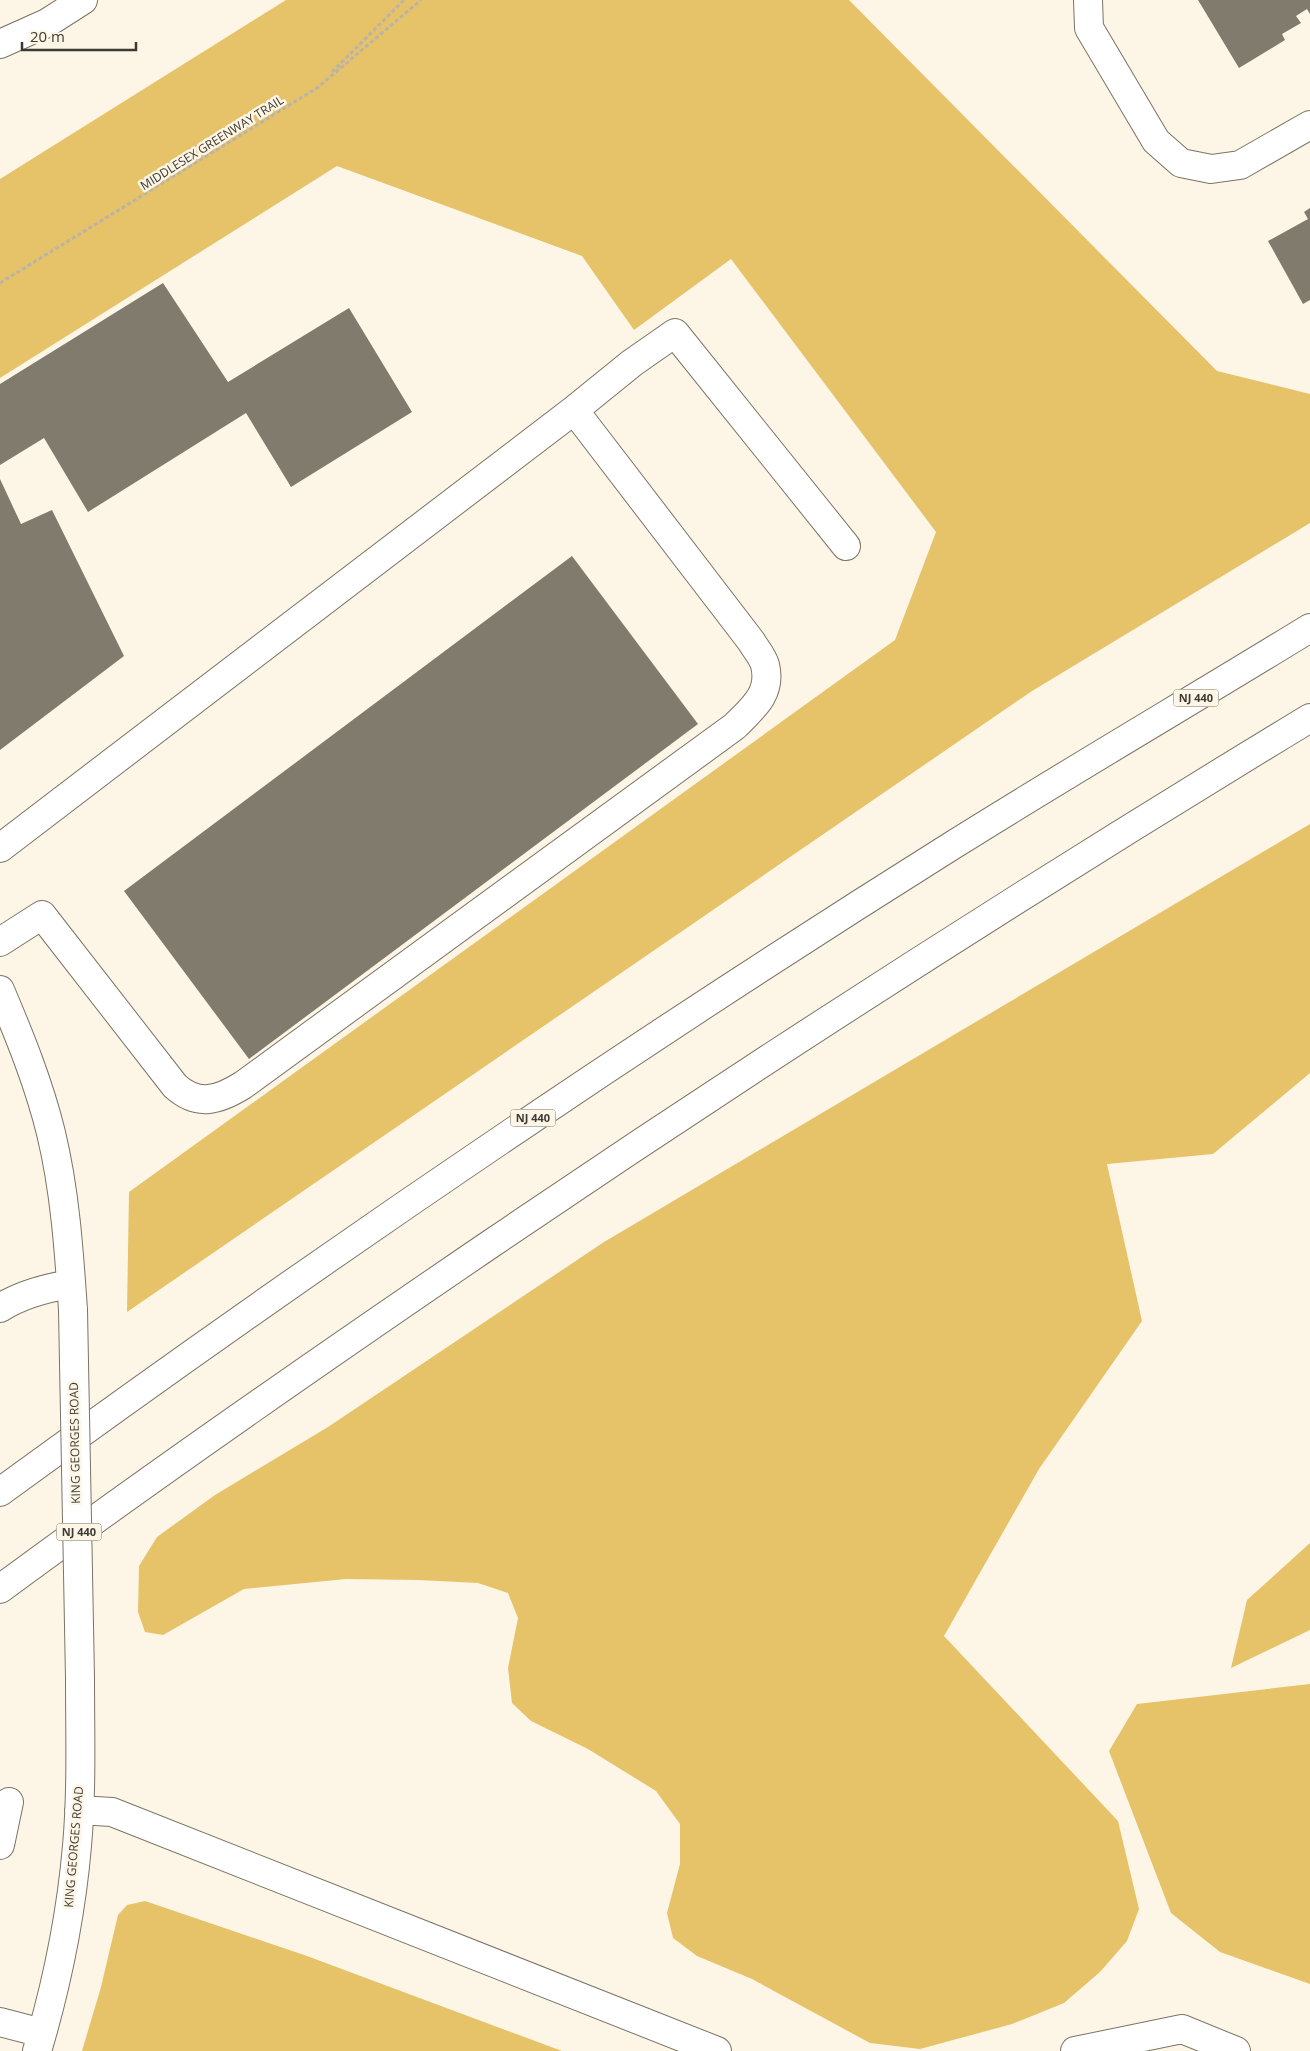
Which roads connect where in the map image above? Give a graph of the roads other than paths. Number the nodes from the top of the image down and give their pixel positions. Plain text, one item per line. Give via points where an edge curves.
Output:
1 (83, 0) edge
2 (1088, 0) edge
3 (0, 44) edge
4 (1310, 125) edge
5 (574, 410) junction
6 (846, 546) dead end
7 (1310, 628) edge
8 (1310, 718) edge
9 (0, 848) edge
10 (0, 942) edge
11 (0, 990) edge
12 (72, 1297) junction
13 (0, 1308) edge
14 (0, 1492) edge
15 (0, 1589) edge
16 (9, 1802) dead end
17 (79, 1810) junction
18 (0, 1844) edge
19 (0, 2022) edge
20 (39, 2042) edge
21 (717, 2051) edge
22 (1075, 2051) edge
23 (1236, 2051) edge

1 - 3 main road via 47,23
2 - 4 main road via 1089,28 1156,141 1181,163 1211,169 1240,165
5 - 6 main road via 675,333
5 - 9 main road
5 - 10 main road via 751,641 765,664 767,687 755,706 735,726 224,1097 197,1098 184,1094 175,1086 42,915
7 - 14 main road, NJ 440 via 956,843 503,1138 153,1380
8 - 15 main road, NJ 440 via 1124,830 682,1115 338,1348
11 - 12 main road, KING GEORGES ROAD via 29,1062 51,1134 69,1243
12 - 13 main road via 44,1288
12 - 17 main road, KING GEORGES ROAD, bridge via 80,1678
16 - 18 main road
17 - 20 main road, KING GEORGES ROAD via 68,1916
17 - 21 main road via 112,1812
19 - 20 main road
22 - 23 main road via 1182,2029

